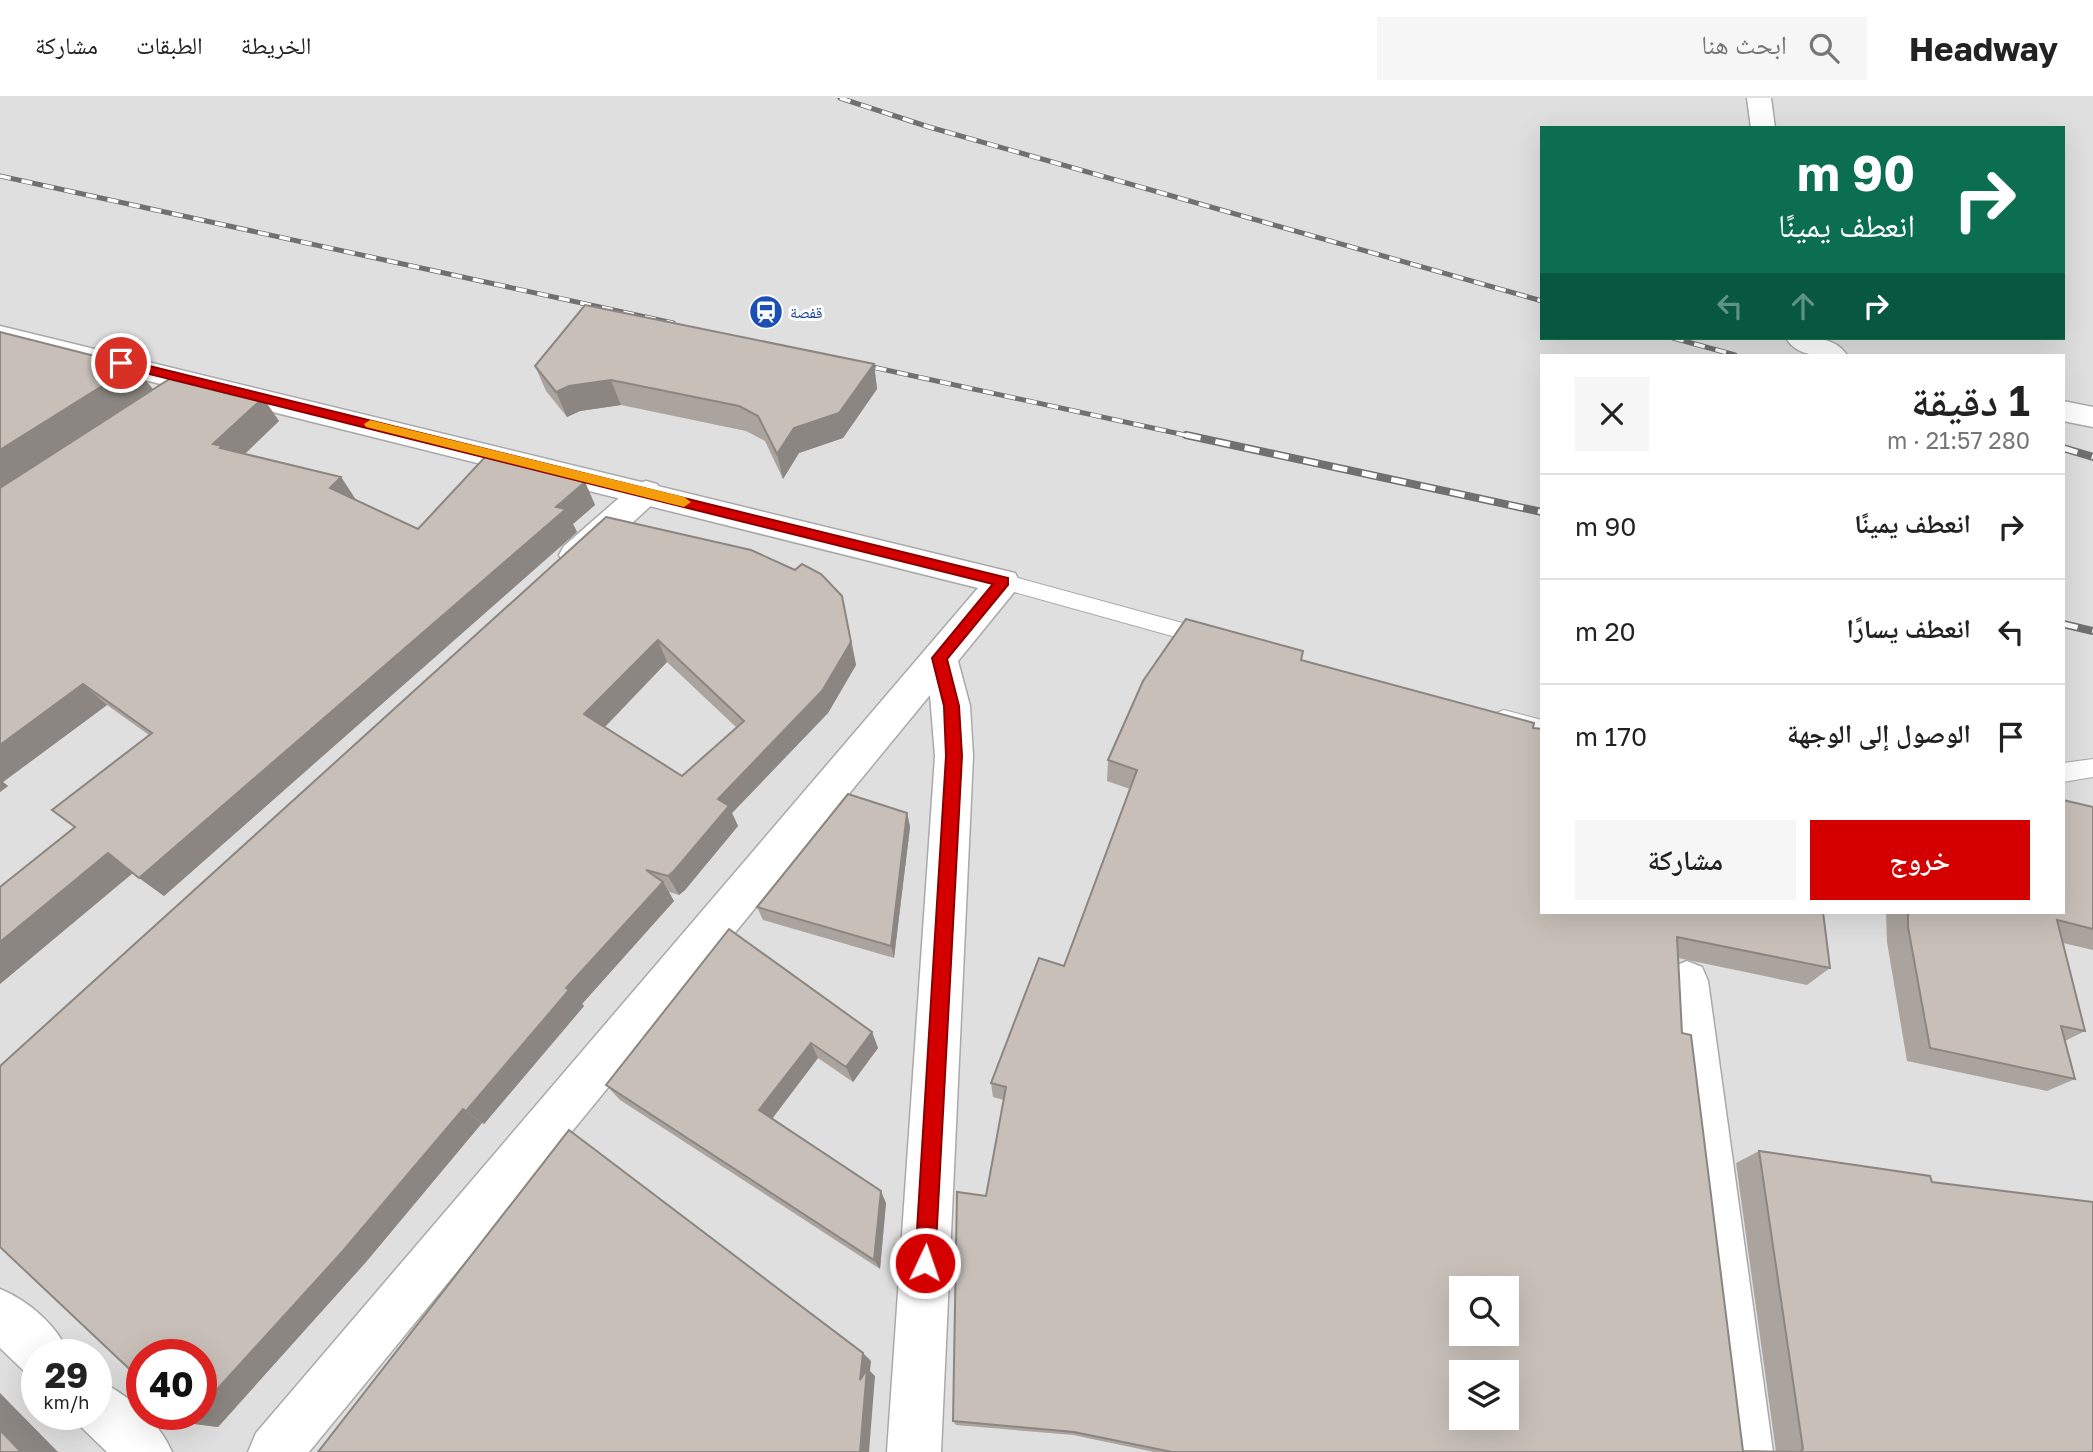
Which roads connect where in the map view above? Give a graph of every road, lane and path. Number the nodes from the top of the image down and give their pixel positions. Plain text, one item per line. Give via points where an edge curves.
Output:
1 (1759, 98) edge
2 (1763, 126) edge
3 (0, 334) edge
4 (1804, 340) edge
5 (1830, 354) edge
6 (194, 380) junction
7 (160, 402) edge
8 (2065, 411) edge
9 (2093, 417) edge
10 (646, 492) junction
11 (553, 575) edge
12 (1003, 582) junction
13 (1232, 644) edge
14 (939, 658) junction
15 (1488, 715) edge
16 (1540, 728) edge
17 (2093, 768) edge
18 (2065, 773) edge
19 (1687, 981) dead end
20 (0, 1314) edge
21 (27, 1339) edge
22 (112, 1421) edge
23 (145, 1452) edge
24 (275, 1452) edge
25 (914, 1452) edge
26 (1746, 1452) edge

1 - 2 street
3 - 6 street
4 - 5 street
6 - 7 street
6 - 10 street
8 - 9 street
10 - 11 street
10 - 12 street
12 - 13 lane
12 - 14 street
14 - 24 street
14 - 25 street via 951,706 954,756
15 - 16 lane
17 - 18 lane
19 - 26 street
20 - 21 street
22 - 23 street

